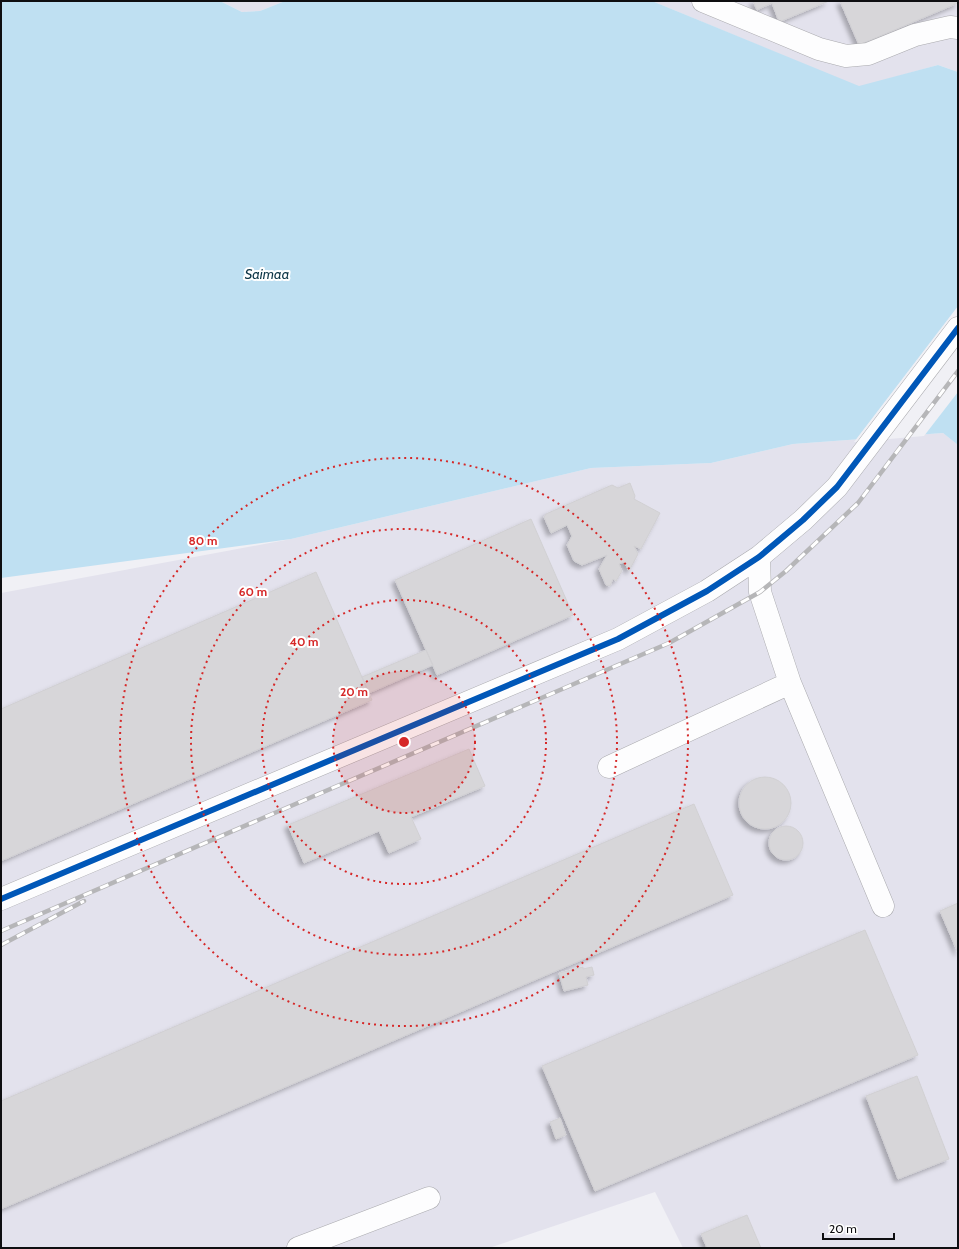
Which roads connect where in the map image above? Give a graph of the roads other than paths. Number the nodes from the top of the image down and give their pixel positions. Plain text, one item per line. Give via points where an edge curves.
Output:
1 (703, 1) edge
2 (958, 28) edge
3 (958, 328) edge
4 (759, 557) junction
5 (790, 683) junction
6 (609, 767) dead end
7 (1, 899) edge
8 (883, 906) dead end
9 (429, 1198) dead end
10 (298, 1248) edge

1 - 2 street via 819,49 846,56 868,54 915,35 950,27
3 - 4 street via 837,487
4 - 5 street via 760,592
4 - 7 street via 707,591 618,640
5 - 6 street
5 - 8 street
9 - 10 street

